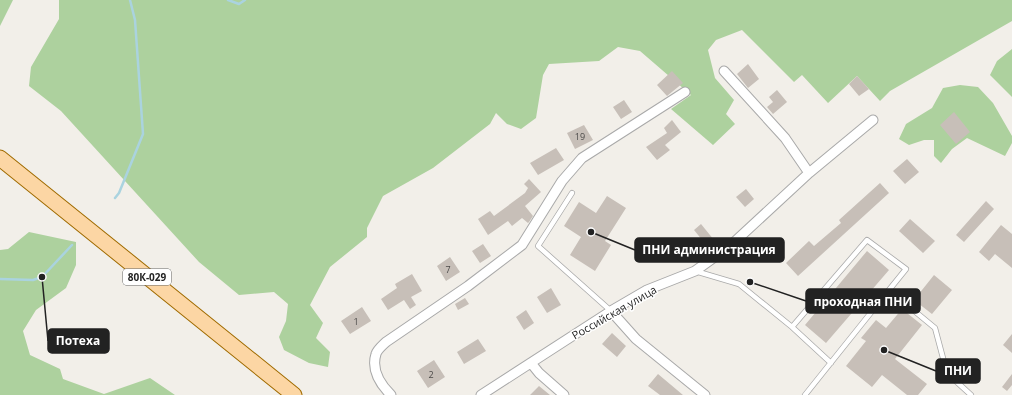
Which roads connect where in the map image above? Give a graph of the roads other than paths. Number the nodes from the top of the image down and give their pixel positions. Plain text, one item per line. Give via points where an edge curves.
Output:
1 (724, 71) dead end
2 (685, 92) dead end
3 (873, 120) dead end
4 (0, 158) edge
5 (809, 173) junction
6 (572, 193) dead end
7 (696, 271) junction
8 (889, 290) junction
9 (612, 311) junction
10 (792, 327) junction
11 (531, 363) junction
12 (831, 363) junction
13 (294, 395) edge
14 (392, 395) edge
15 (481, 395) edge
16 (564, 395) edge
17 (705, 395) edge
18 (805, 395) edge
19 (971, 395) edge

1 - 5 street via 785,138
2 - 14 street via 582,158 562,181 522,245 468,286 386,342 376,354 375,364 377,376
3 - 5 street, Российская улица
4 - 13 main road, 80К-029
5 - 7 street, Российская улица via 730,246
6 - 9 lane via 538,246
7 - 9 street, Российская улица via 647,290
7 - 10 lane via 739,284
8 - 10 lane via 906,270 867,240
8 - 12 lane
8 - 19 lane via 935,328 947,373
9 - 11 street, Российская улица
9 - 17 street via 636,339
10 - 12 lane
11 - 15 street, Российская улица
11 - 16 street
12 - 18 lane

